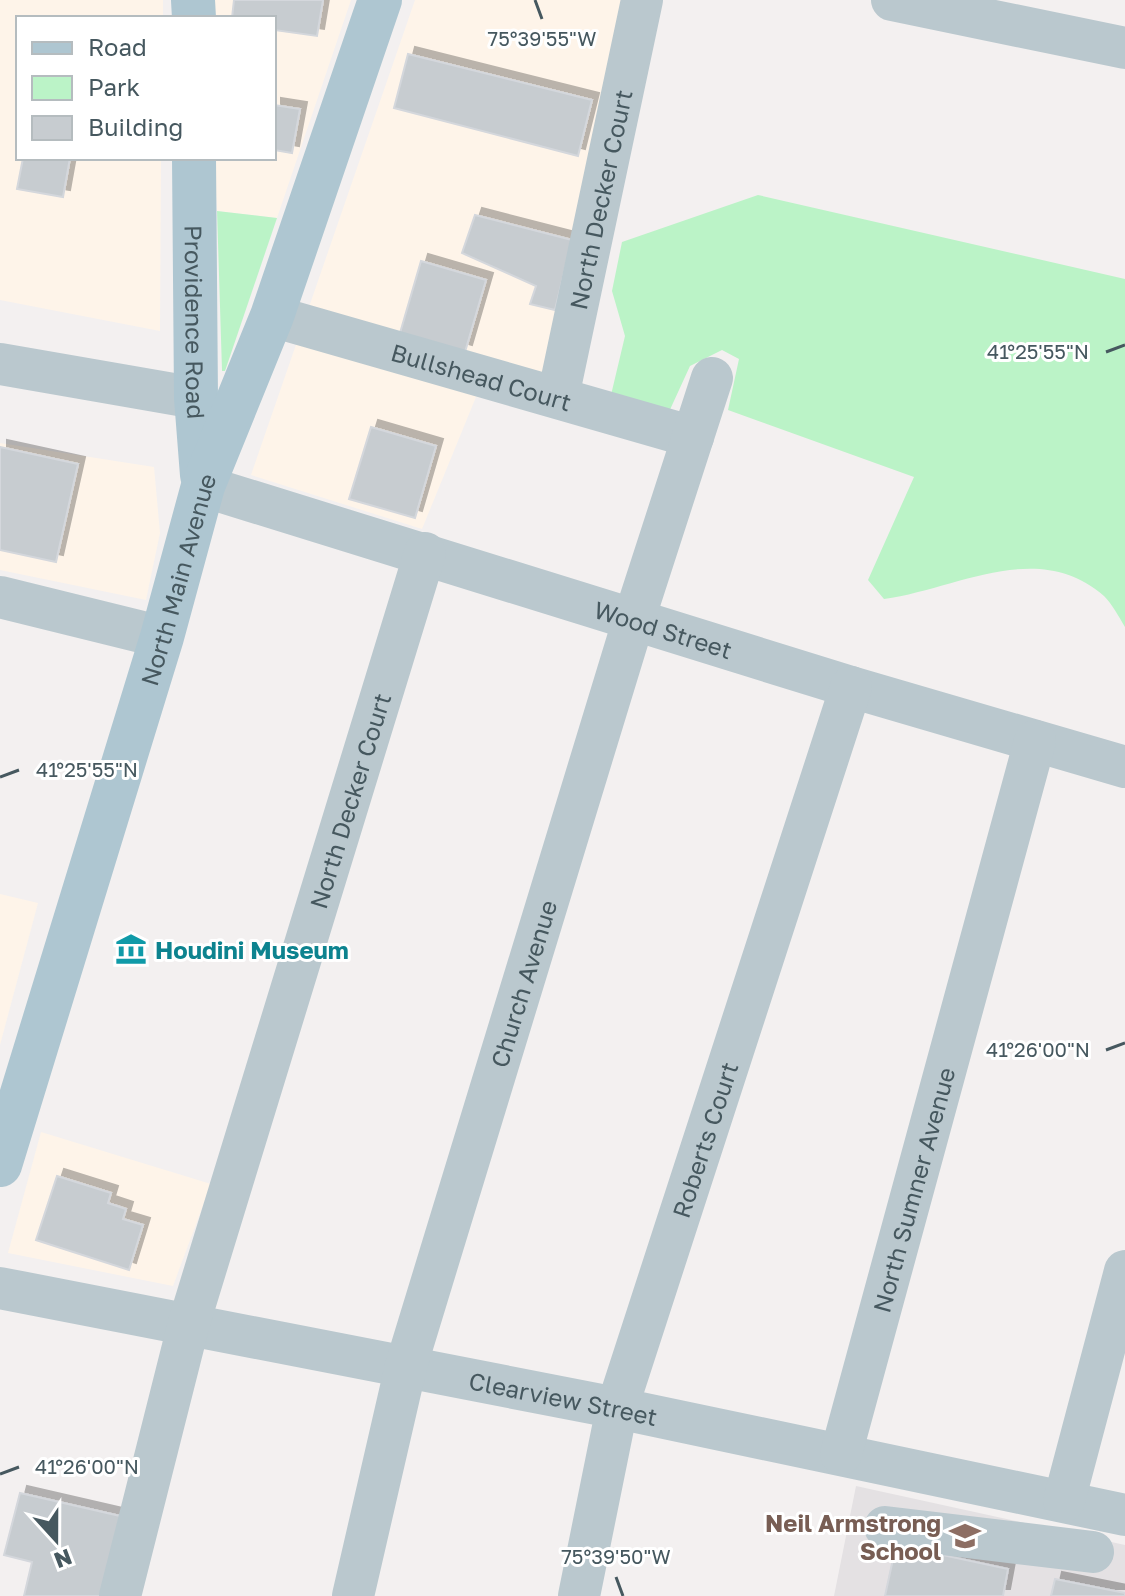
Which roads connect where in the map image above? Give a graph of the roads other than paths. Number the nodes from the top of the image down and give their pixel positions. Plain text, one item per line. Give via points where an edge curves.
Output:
1 (380, 0) edge
2 (642, 0) edge
3 (892, 0) edge
4 (1125, 48) edge
5 (194, 160) edge
6 (272, 316) junction
7 (0, 364) edge
8 (712, 378) dead end
9 (558, 397) junction
10 (196, 398) junction
11 (693, 437) junction
12 (203, 486) junction
13 (425, 553) junction
14 (0, 597) edge
15 (634, 619) junction
16 (162, 637) junction
17 (851, 687) junction
18 (1035, 741) junction
19 (1125, 767) edge
20 (6, 1122) edge
21 (0, 1165) edge
22 (1125, 1271) edge
23 (0, 1288) edge
24 (189, 1323) junction
25 (406, 1366) junction
26 (617, 1408) junction
27 (841, 1454) junction
28 (1064, 1501) junction
29 (1125, 1515) edge
30 (885, 1527) dead end
31 (1093, 1552) dead end
32 (120, 1596) edge
33 (353, 1596) edge
34 (579, 1596) edge

1 - 6 main road, North Main Avenue
2 - 9 street, North Decker Court
3 - 4 street
5 - 10 main road, Providence Road
6 - 9 street, Bullshead Court
6 - 12 main road, North Main Avenue
7 - 10 street
8 - 11 street, Church Avenue
9 - 11 street, Bullshead Court
10 - 12 main road, Providence Road
11 - 15 street, Church Avenue
12 - 13 street, Wood Street
12 - 16 main road, North Main Avenue
13 - 15 street, Wood Street
13 - 24 street, North Decker Court
14 - 16 street
15 - 17 street, Wood Street
15 - 25 street, Church Avenue
16 - 20 main road, North Main Avenue
17 - 18 street, Wood Street
17 - 26 street, Roberts Court
18 - 19 street, Wood Street
18 - 27 street, North Sumner Avenue
20 - 21 main road, North Main Avenue
22 - 28 street
23 - 24 street, Clearview Street
24 - 25 street, Clearview Street
24 - 32 street, North Decker Court
25 - 26 street, Clearview Street
25 - 33 street, Church Avenue
26 - 27 street, Clearview Street
26 - 34 street, Roberts Court
27 - 28 street, Clearview Street
28 - 29 street, Clearview Street
30 - 31 street

